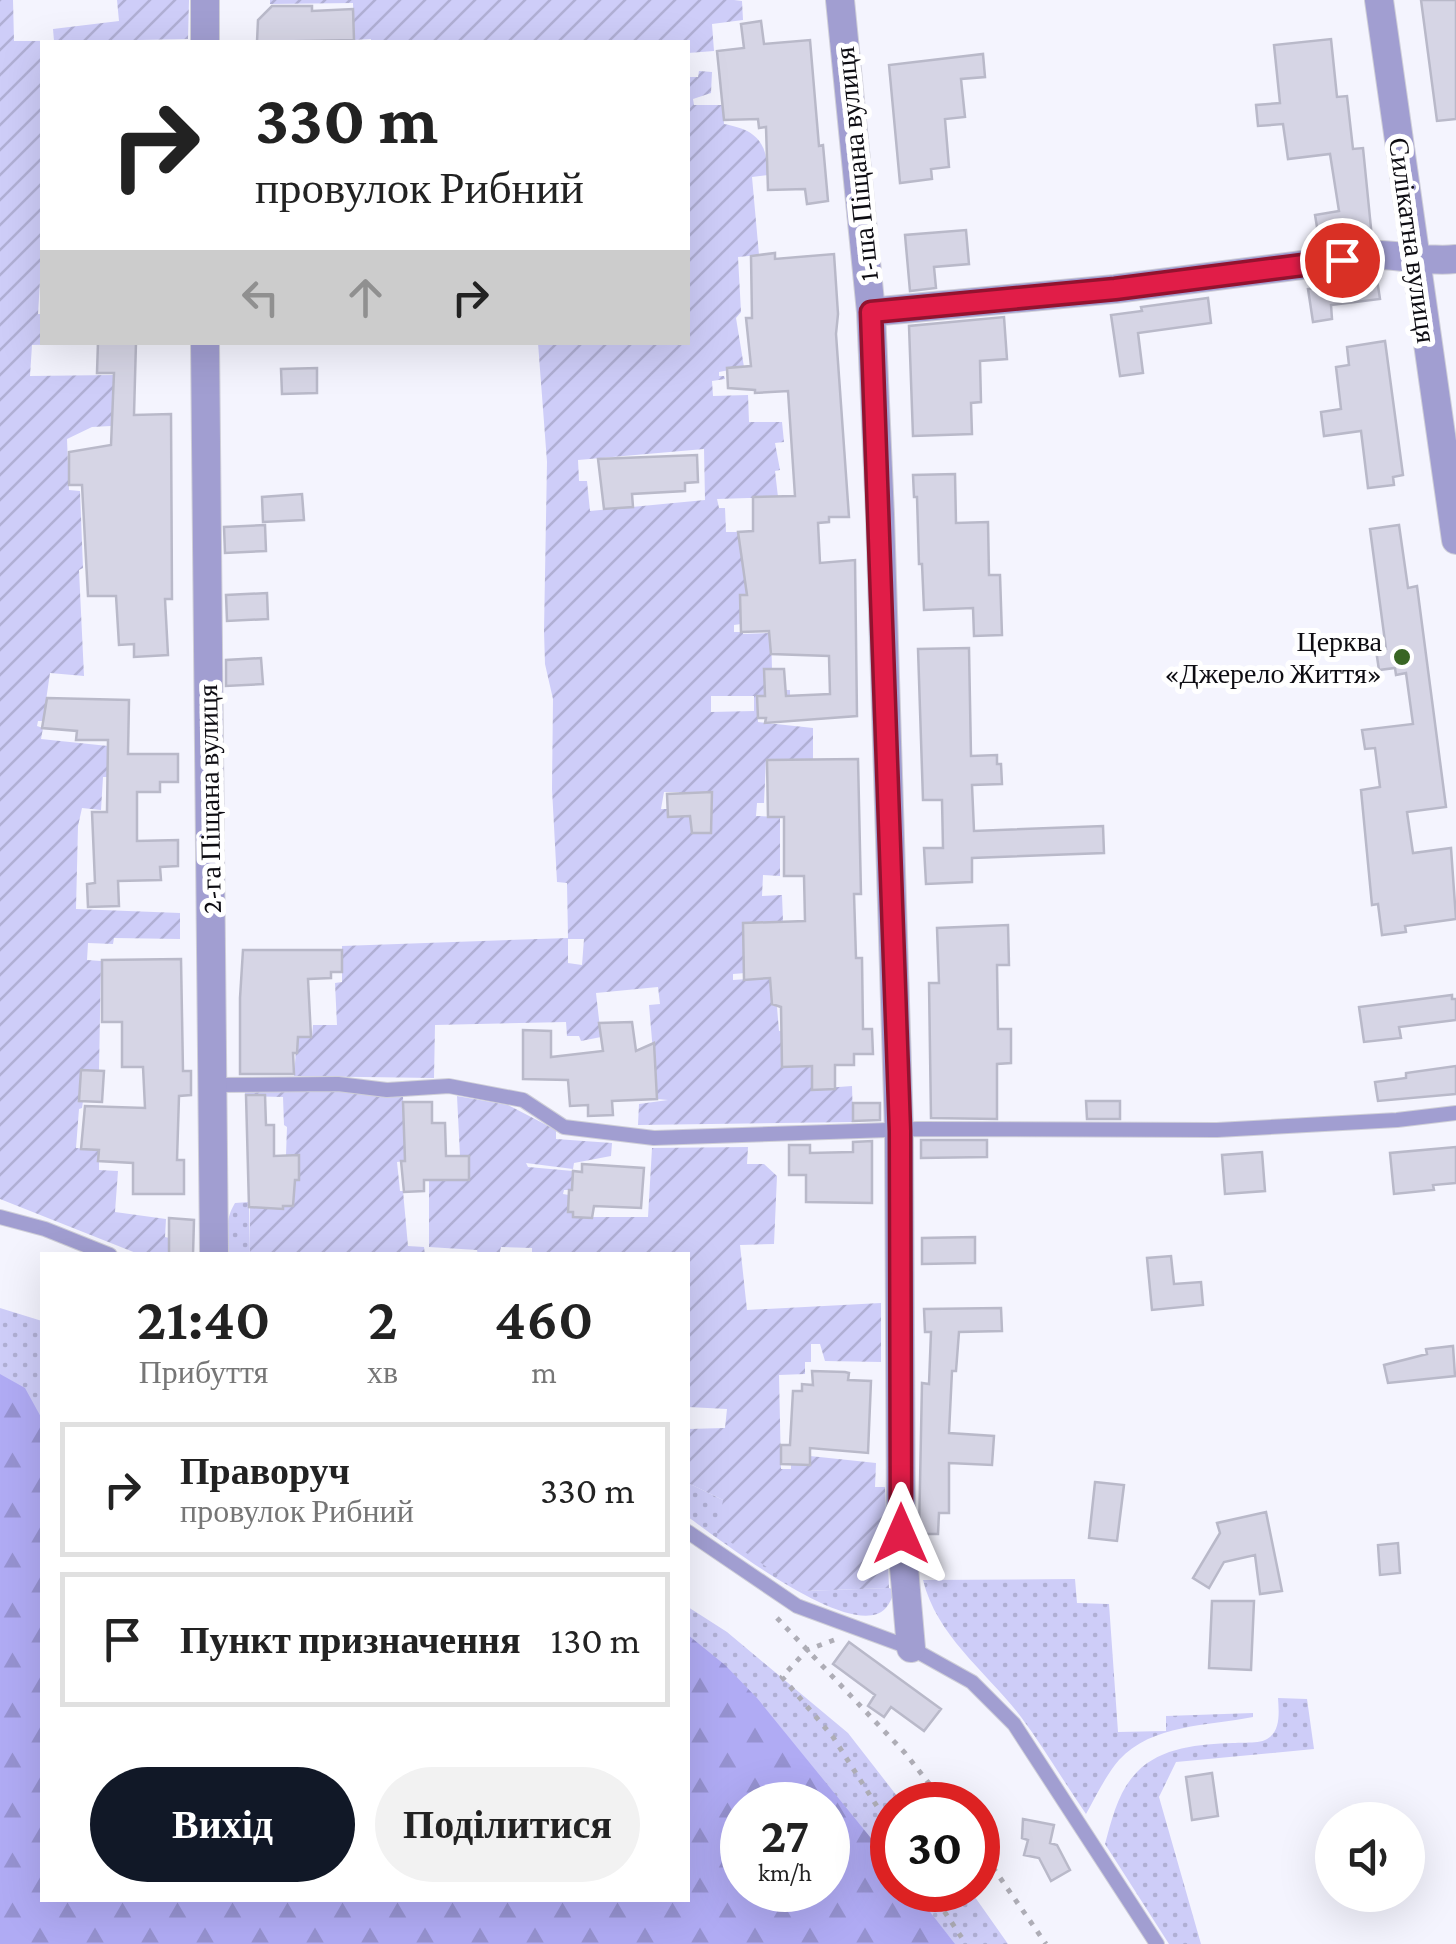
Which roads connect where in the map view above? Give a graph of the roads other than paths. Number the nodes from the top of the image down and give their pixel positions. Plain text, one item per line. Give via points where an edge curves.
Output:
1 (205, 0) edge
2 (840, 0) edge
3 (1379, 0) edge
4 (205, 40) edge
5 (1415, 257) junction
6 (1456, 259) edge
7 (871, 312) junction
8 (204, 345) edge
9 (1456, 540) edge
10 (212, 1085) junction
11 (1456, 1113) edge
12 (900, 1131) junction
13 (0, 1217) edge
14 (102, 1252) edge
15 (214, 1252) edge
16 (690, 1533) edge
17 (911, 1648) junction
18 (1157, 1944) edge

1 - 4 street
2 - 7 street, 1-ша Піщана вулиця
3 - 5 street, Силікатна вулиця
5 - 6 street
5 - 7 street via 1380,254
5 - 9 street, Силікатна вулиця
7 - 12 street, 1-ша Піщана вулиця
8 - 10 street, 2-га Піщана вулиця
10 - 12 lane via 448,1086 523,1100 564,1127 654,1138
10 - 15 street, 2-га Піщана вулиця
11 - 12 lane via 1217,1130
12 - 17 street, 1-ша Піщана вулиця via 901,1534
13 - 14 lane
16 - 17 lane via 797,1606
17 - 18 lane via 972,1682 1014,1724

